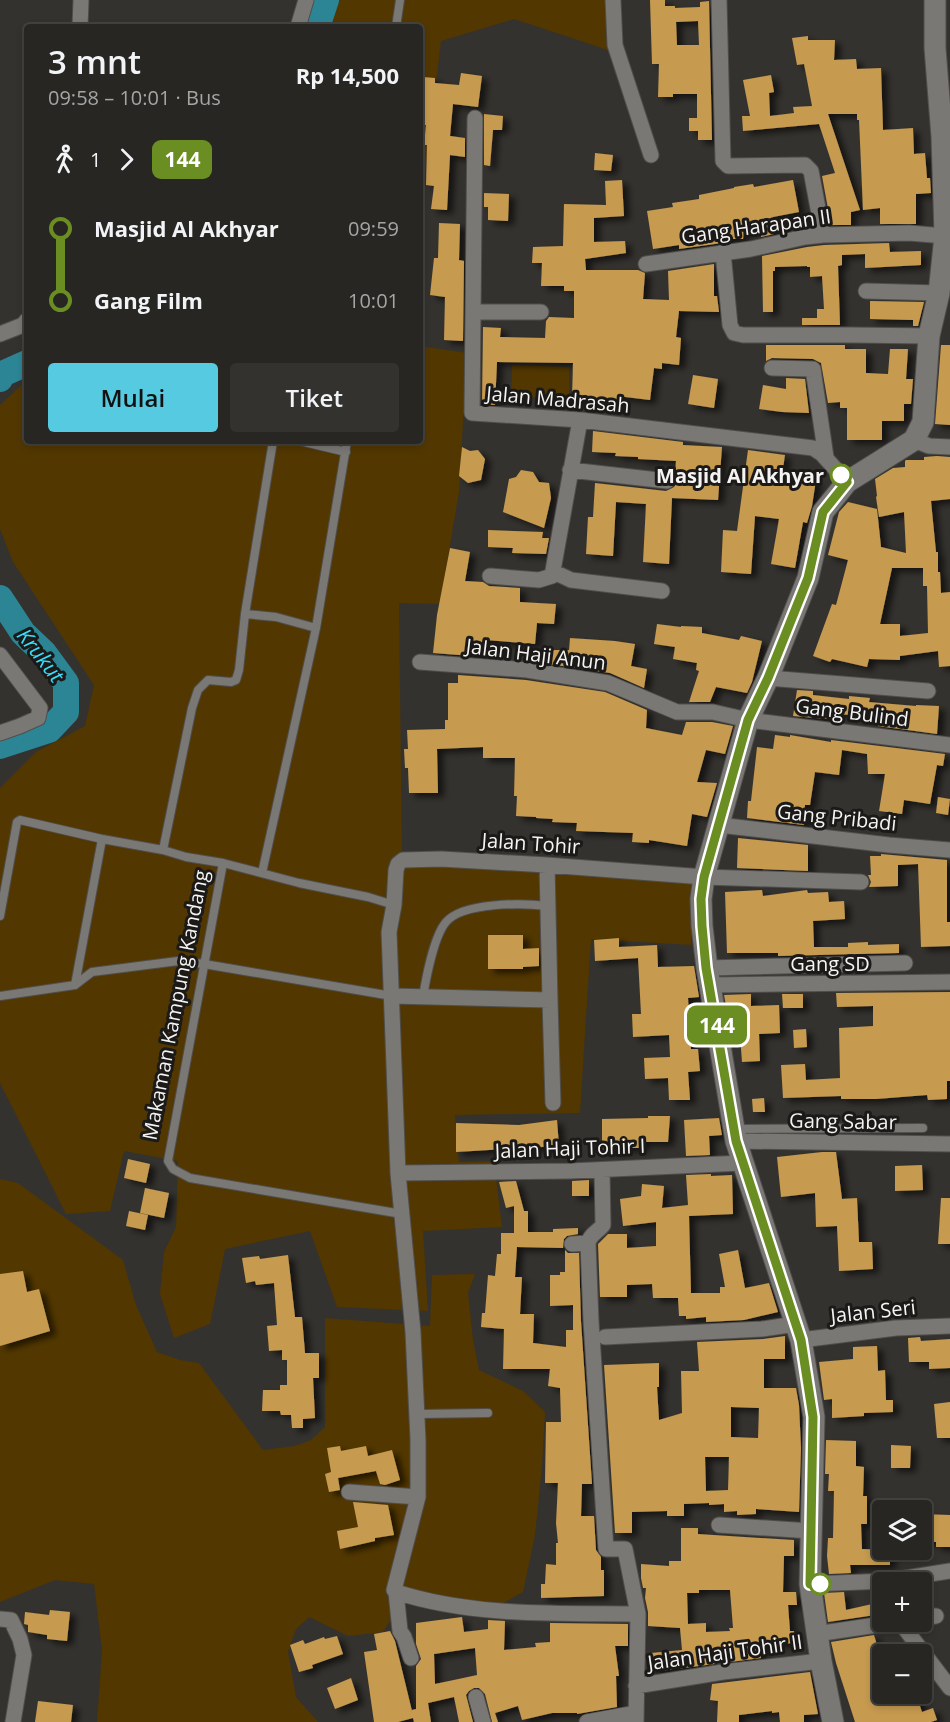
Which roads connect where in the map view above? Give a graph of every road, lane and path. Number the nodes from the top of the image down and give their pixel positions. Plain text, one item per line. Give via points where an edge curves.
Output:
1 (81, 0) edge
2 (306, 0) edge
3 (400, 0) edge
4 (613, 0) edge
5 (718, 0) edge
6 (935, 0) edge
7 (80, 24) edge
8 (299, 24) edge
9 (396, 24) edge
10 (475, 118) dead end
11 (946, 137) edge
12 (651, 155) dead end
13 (947, 225) edge
14 (823, 235) junction
15 (723, 252) junction
16 (646, 264) dead end
17 (866, 291) dead end
18 (942, 300) edge
19 (473, 312) junction
20 (541, 312) dead end
21 (24, 324) edge
22 (0, 334) edge
23 (929, 336) junction
24 (772, 368) dead end
25 (580, 420) junction
26 (914, 440) junction
27 (273, 444) edge
28 (313, 444) edge
29 (347, 444) edge
30 (950, 447) edge
31 (346, 452) junction
32 (826, 457) junction
33 (570, 470) junction
34 (667, 481) dead end
35 (847, 482) junction
36 (554, 572) junction
37 (490, 576) dead end
38 (662, 591) dead end
39 (245, 615) junction
40 (316, 628) junction
41 (0, 654) edge
42 (420, 662) dead end
43 (768, 678) junction
44 (928, 691) dead end
45 (748, 720) junction
46 (0, 733) edge
47 (950, 745) edge
48 (719, 825) junction
49 (102, 839) junction
50 (163, 850) junction
51 (950, 850) edge
52 (223, 863) junction
53 (547, 865) junction
54 (262, 873) junction
55 (704, 877) junction
56 (861, 882) dead end
57 (394, 905) junction
58 (548, 906) junction
59 (0, 916) edge
60 (904, 963) dead end
61 (204, 964) junction
62 (708, 977) junction
63 (950, 982) edge
64 (75, 986) junction
65 (0, 994) edge
66 (392, 996) junction
67 (423, 997) junction
68 (550, 1000) junction
69 (553, 1103) dead end
70 (923, 1128) dead end
71 (735, 1135) junction
72 (950, 1144) edge
73 (742, 1163) junction
74 (602, 1170) junction
75 (398, 1173) junction
76 (402, 1214) junction
77 (573, 1244) dead end
78 (588, 1244) junction
79 (950, 1326) edge
80 (798, 1332) junction
81 (605, 1337) dead end
82 (488, 1413) dead end
83 (418, 1414) junction
84 (349, 1492) dead end
85 (418, 1497) junction
86 (719, 1525) dead end
87 (811, 1532) junction
88 (950, 1571) edge
89 (810, 1584) junction
90 (396, 1592) junction
91 (638, 1614) junction
92 (4, 1620) edge
93 (872, 1626) edge
94 (906, 1632) edge
95 (816, 1634) junction
96 (411, 1658) dead end
97 (820, 1660) junction
98 (950, 1688) edge
99 (636, 1690) junction
100 (476, 1697) dead end
101 (636, 1718) edge
102 (13, 1722) edge
103 (483, 1722) edge
104 (587, 1722) edge
105 (833, 1722) edge

1 - 7 street
2 - 8 street
3 - 9 lane
4 - 12 street via 615,45
5 - 14 street via 723,161 728,166 805,165 811,171
6 - 11 main road via 935,48
10 - 19 street, Jalan Madrasah
11 - 13 main road
13 - 14 street, Gang Harapan II via 909,233
13 - 18 main road
14 - 15 street, Gang Harapan II
15 - 16 street, Gang Harapan II
15 - 23 street via 734,333
17 - 18 street
18 - 23 main road
19 - 20 street
19 - 25 street, Jalan Madrasah via 472,413
21 - 22 street
23 - 26 main road via 923,422
24 - 32 street via 813,369
25 - 32 street, Jalan Madrasah via 813,448
25 - 33 street
26 - 30 street via 929,446
26 - 35 main road
27 - 39 lane
28 - 31 lane
29 - 31 lane
31 - 40 lane
32 - 35 street, Jalan Madrasah
33 - 34 street
33 - 36 street
35 - 43 main road via 823,512 808,578
36 - 37 street via 539,580
36 - 38 street via 571,579
39 - 40 lane via 276,617
39 - 50 lane via 236,680 208,680 198,690
40 - 54 lane
41 - 46 street via 40,708 38,718
42 - 45 street, Jalan Haji Anun via 527,670 608,683 677,712 713,712
43 - 44 street
43 - 45 main road
45 - 47 street, Gang Bulind
45 - 48 main road
48 - 51 street, Gang Pribadi
48 - 55 main road
49 - 50 lane, Makaman Kampung Kandang
49 - 59 lane, Makaman Kampung Kandang via 18,821
49 - 64 lane
50 - 52 lane, Makaman Kampung Kandang
52 - 54 lane, Makaman Kampung Kandang
52 - 61 lane, Makaman Kampung Kandang
53 - 55 street, Jalan Tohir
53 - 57 street, Jalan Tohir via 403,860 396,870
53 - 58 street
54 - 57 lane, Makaman Kampung Kandang
55 - 56 street, Jalan Tohir
55 - 62 main road via 702,926
57 - 66 street via 389,932
58 - 67 lane via 478,907 458,912 445,923 438,938
58 - 68 street
60 - 62 street
61 - 64 lane via 178,961 92,972
61 - 66 lane
61 - 76 lane, Makaman Kampung Kandang via 168,1151 173,1169 190,1178
62 - 63 street, Gang SD
62 - 71 main road
64 - 65 lane
66 - 67 street
66 - 75 street
67 - 68 street
68 - 69 street
70 - 71 lane
71 - 72 street, Gang Sabar
71 - 73 main road
73 - 74 street, Jalan Haji Tohir I
73 - 80 main road
74 - 75 street, Jalan Haji Tohir I
74 - 78 street via 603,1225
75 - 76 street
76 - 83 street
77 - 78 street
78 - 91 street, Jalan Haji Tohir II via 606,1549 625,1549
79 - 80 street, Jalan Seri
80 - 81 street, Jalan Seri via 762,1329
80 - 87 main road via 813,1417
82 - 83 lane
83 - 85 street
84 - 85 street
85 - 90 street
86 - 87 street
87 - 89 main road
88 - 89 street via 887,1581
89 - 95 main road
90 - 91 street via 421,1600 516,1613
90 - 96 street via 400,1631
91 - 99 street, Jalan Haji Tohir II
92 - 102 street via 20,1639 24,1654
93 - 95 street
94 - 98 street
95 - 97 main road
97 - 99 street, Jalan Haji Tohir II via 723,1672
97 - 105 main road
99 - 101 street
100 - 103 street
101 - 104 street

